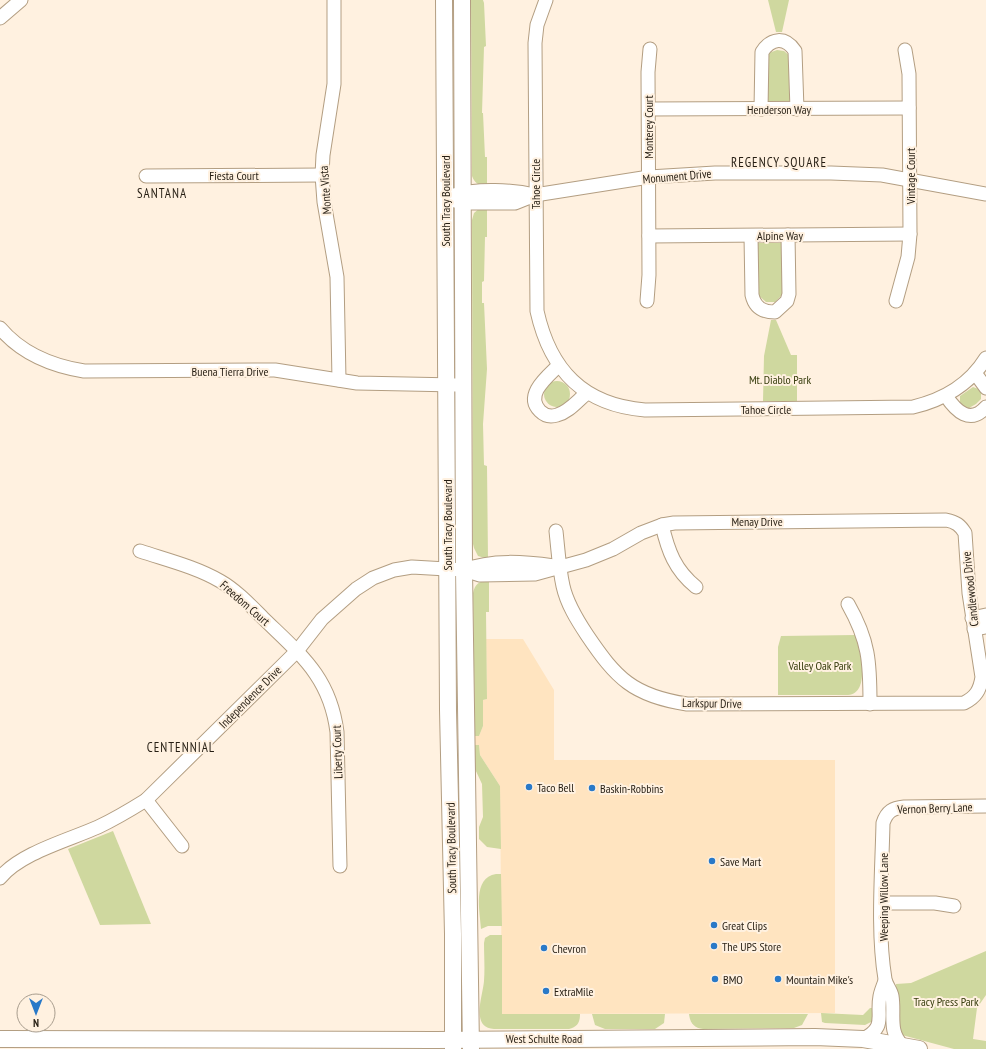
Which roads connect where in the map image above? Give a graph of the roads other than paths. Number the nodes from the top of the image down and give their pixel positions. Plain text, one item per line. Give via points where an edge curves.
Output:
1 (21, 0) edge
2 (334, 0) edge
3 (444, 0) edge
4 (462, 0) edge
5 (546, 0) edge
6 (0, 17) edge
7 (650, 49) dead end
8 (905, 50) dead end
9 (910, 108) junction
10 (648, 109) junction
11 (761, 109) junction
12 (797, 109) junction
13 (322, 175) junction
14 (146, 176) dead end
15 (648, 177) junction
16 (910, 180) junction
17 (986, 194) edge
18 (535, 195) junction
19 (445, 198) junction
20 (463, 198) junction
21 (910, 234) junction
22 (788, 235) junction
23 (649, 236) junction
24 (751, 236) junction
25 (647, 301) dead end
26 (896, 301) dead end
27 (2, 334) edge
28 (986, 358) edge
29 (558, 366) junction
30 (975, 373) junction
31 (339, 380) junction
32 (446, 385) junction
33 (464, 385) junction
34 (986, 388) edge
35 (587, 393) junction
36 (946, 396) junction
37 (986, 406) edge
38 (662, 525) junction
39 (961, 526) joint
40 (556, 531) dead end
41 (140, 551) dead end
42 (560, 566) junction
43 (447, 568) junction
44 (464, 570) junction
45 (696, 587) dead end
46 (848, 604) dead end
47 (986, 615) edge
48 (977, 625) edge
49 (297, 651) junction
50 (973, 698) joint
51 (870, 704) junction
52 (146, 800) junction
53 (986, 806) edge
54 (886, 814) joint
55 (182, 846) dead end
56 (340, 866) dead end
57 (1, 875) edge
58 (882, 903) junction
59 (954, 906) dead end
60 (885, 981) junction
61 (0, 1039) edge
62 (863, 1039) junction
63 (677, 1043) edge
64 (453, 1044) edge
65 (471, 1044) edge
66 (902, 1045) junction
67 (919, 1049) edge

1 - 6 street
2 - 13 street, Monte Vista via 334,84
3 - 19 main road, South Tracy Boulevard
4 - 20 main road, South Tracy Boulevard
5 - 18 street, Tahoe Circle via 537,25 535,44
7 - 10 street, Monterey Court
8 - 9 street, Vintage Court
9 - 12 street, Henderson Way
9 - 16 street, Vintage Court
10 - 11 street, Henderson Way
10 - 15 street, Monterey Court
11 - 12 street, Henderson Way
11 - 12 street via 762,52 773,40 783,40 791,44 795,51
13 - 14 street, Fiesta Court
13 - 31 street, Monte Vista via 337,277
15 - 16 street, Monument Drive via 715,173 831,173 882,175
15 - 18 street, Monument Drive
15 - 23 street, Monterey Court
16 - 17 street, Monument Drive
16 - 21 street, Vintage Court
18 - 20 street, Monument Drive via 515,203
18 - 29 street, Tahoe Circle via 537,311 542,333
19 - 20 street, Monument Drive
19 - 32 main road, South Tracy Boulevard
20 - 33 main road, South Tracy Boulevard
21 - 22 street, Alpine Way
21 - 26 street, Vintage Court via 908,257
22 - 24 street, Alpine Way
22 - 24 street via 789,294 782,308 775,312 766,312 754,303
23 - 24 street, Alpine Way
23 - 25 street, Monterey Court
27 - 31 street, Buena Tierra Drive via 46,361 84,371 275,370
28 - 30 street, Tahoe Circle
29 - 35 street, Tahoe Circle
29 - 35 street via 538,387 535,397 536,405 541,412 548,416 558,415 572,407
30 - 34 street
30 - 36 street, Tahoe Circle
31 - 32 street, Buena Tierra Drive via 357,383
32 - 33 street, Buena Tierra Drive
32 - 43 main road, South Tracy Boulevard
33 - 44 main road, South Tracy Boulevard
35 - 36 street, Tahoe Circle via 630,409 667,410 894,408 921,406
36 - 37 street via 956,410 964,414 974,415 982,412
38 - 39 street, Menay Drive via 703,522 946,520
38 - 42 street, Menay Drive via 586,560
38 - 45 street via 668,550 683,576
39 - 48 street, Candlewood Drive via 965,534 966,565
40 - 42 street, Larkspur Drive
41 - 49 street, Freedom Court via 207,574 221,582
42 - 44 street, Menay Drive via 535,574 480,575
42 - 51 street, Larkspur Drive via 569,605 605,663 623,681 644,692 664,700 687,704
43 - 44 street, Independence Drive
43 - 49 street, Independence Drive via 412,567 373,578 356,589 322,619
43 - 64 main road, South Tracy Boulevard
44 - 65 main road, South Tracy Boulevard
46 - 51 street via 866,642 870,662
47 - 48 street
48 - 50 street, Candlewood Drive via 982,677 980,688
49 - 52 street, Independence Drive
49 - 56 street, Liberty Court via 317,673 335,711 338,732
50 - 51 street, Larkspur Drive via 964,703
52 - 55 street
52 - 57 street, Independence Drive via 122,816 36,853
53 - 54 street, Vernon Berry Lane via 904,807 893,808
54 - 58 street, Weeping Willow Lane via 883,823
58 - 59 street via 935,903
58 - 60 street, Weeping Willow Lane
60 - 62 street, Weeping Willow Lane via 880,996 878,1026
60 - 66 street, Weeping Willow Lane via 892,996 893,1031
61 - 64 main road, West Schulte Road
62 - 63 main road, West Schulte Road via 815,1037
62 - 66 main road, West Schulte Road
63 - 65 main road, West Schulte Road
64 - 65 main road, West Schulte Road
66 - 67 main road, West Schulte Road

